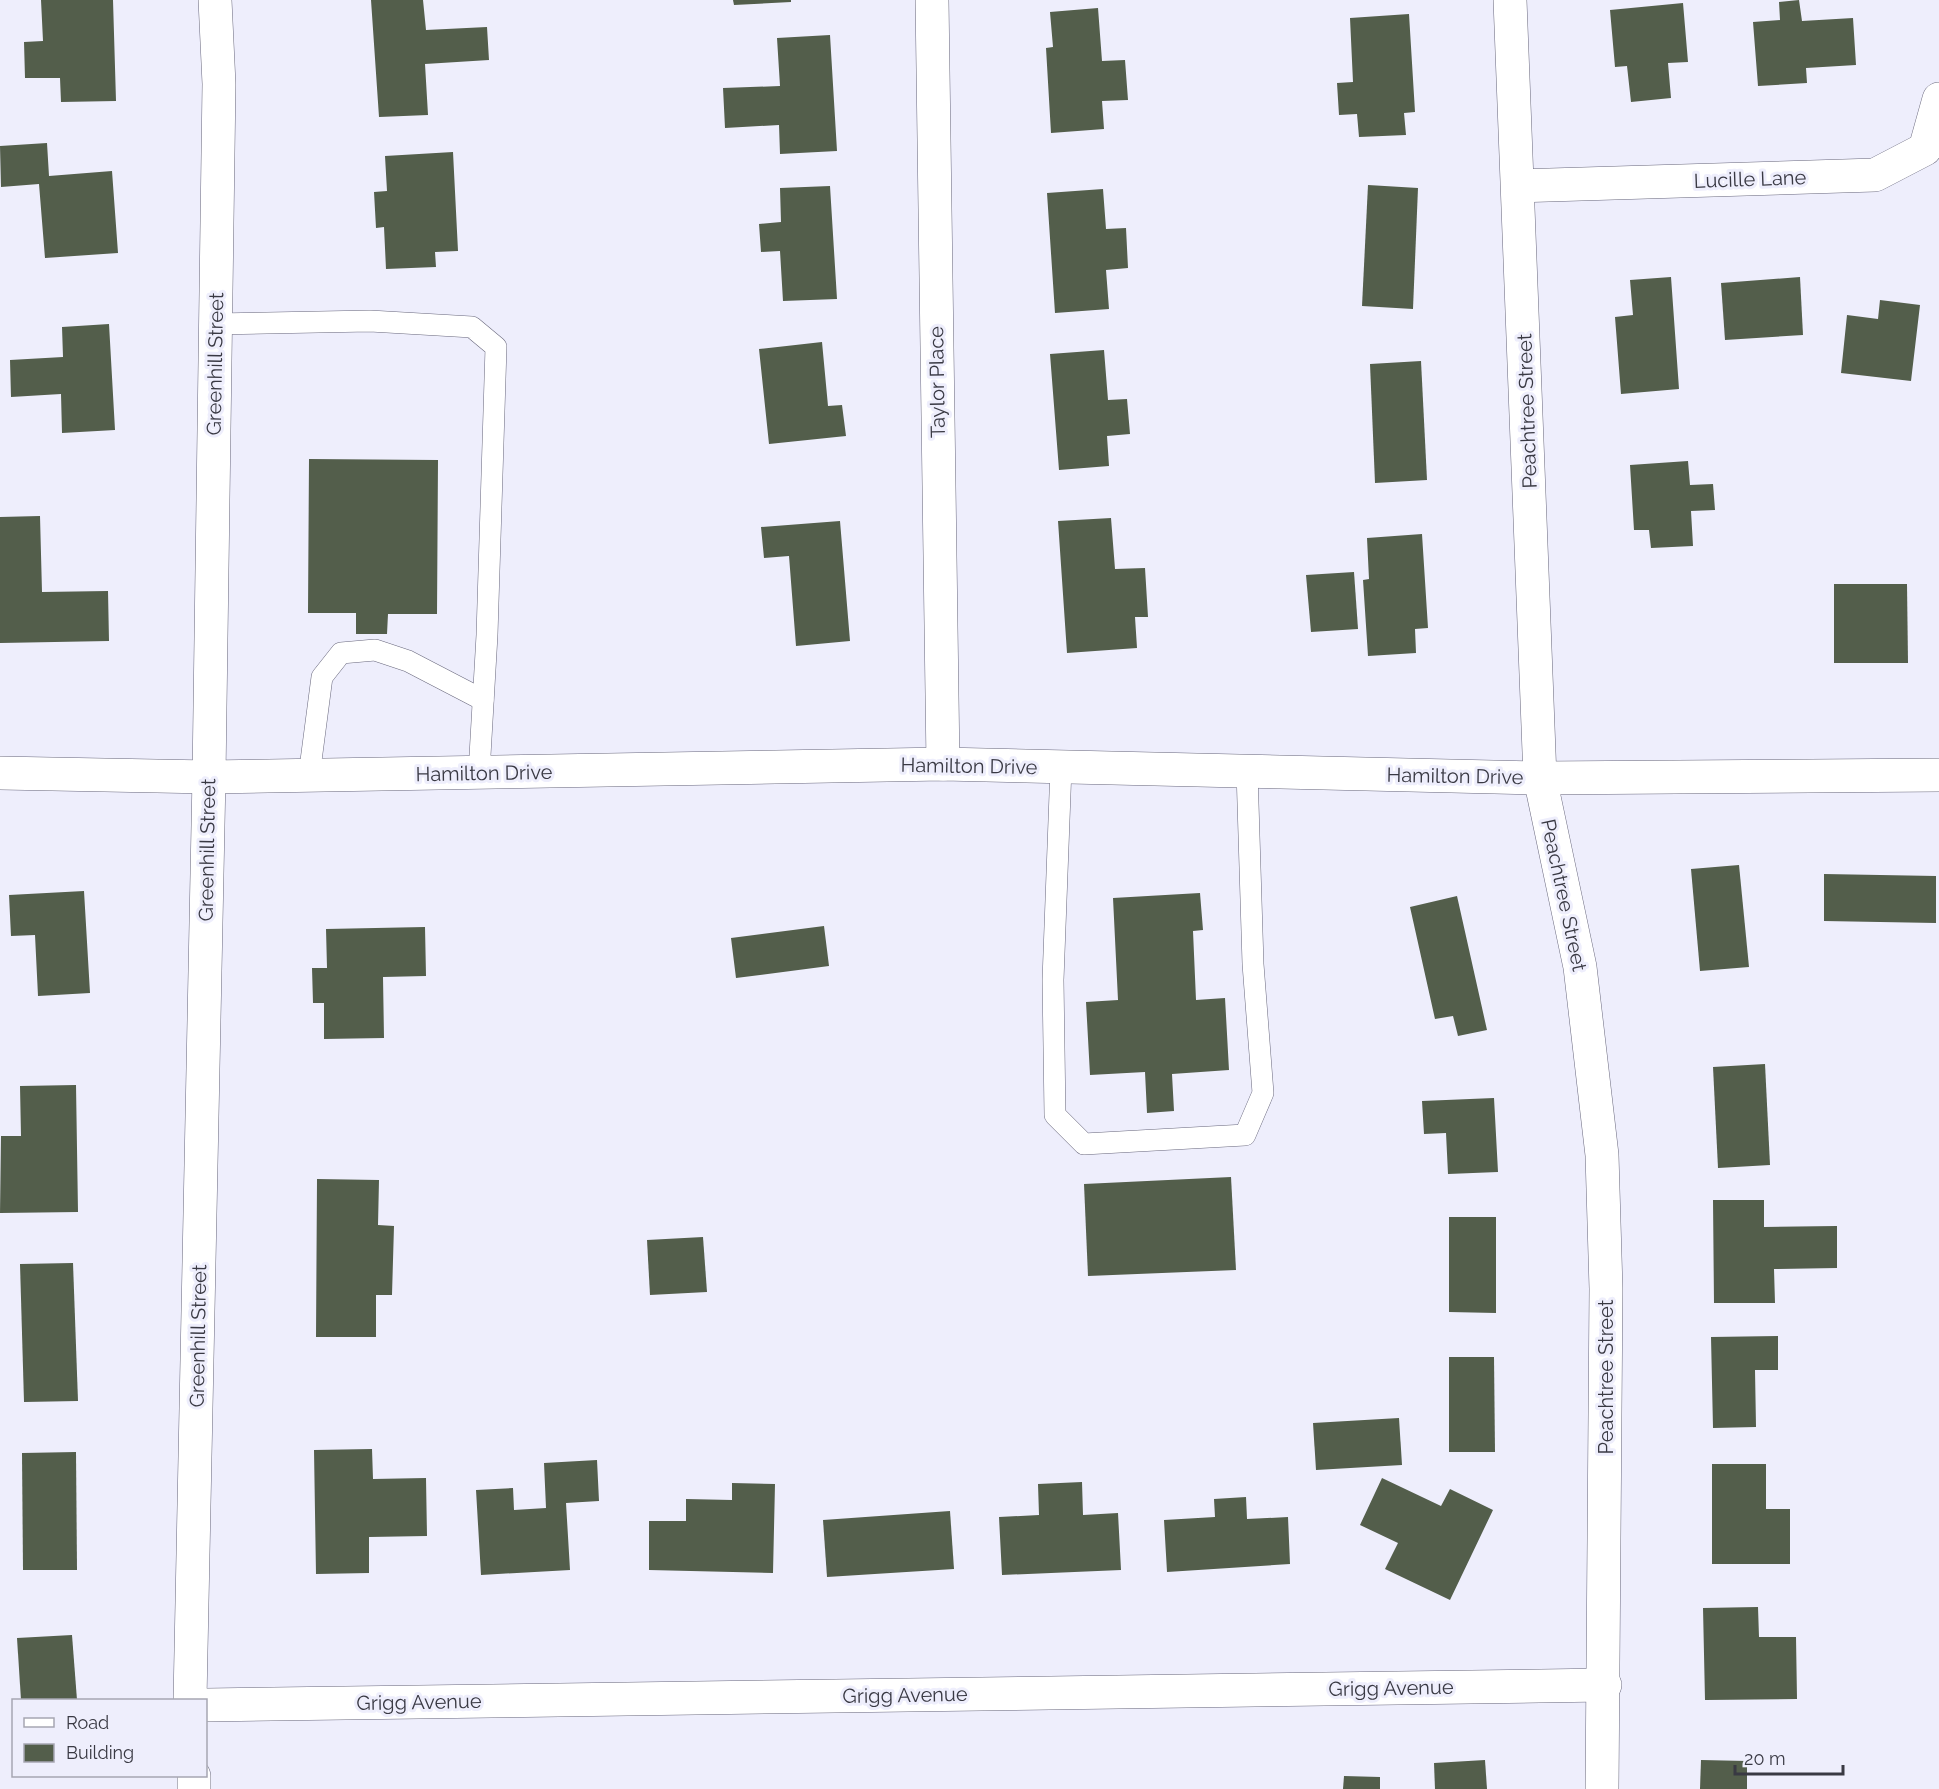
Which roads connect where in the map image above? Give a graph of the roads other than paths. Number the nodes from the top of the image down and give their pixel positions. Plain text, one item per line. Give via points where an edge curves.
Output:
1 (215, 0) edge
2 (932, 0) edge
3 (1510, 0) edge
4 (1939, 99) edge
5 (1519, 186) junction
6 (215, 324) junction
7 (483, 700) junction
8 (943, 764) junction
9 (1061, 767) junction
10 (1247, 771) junction
11 (0, 773) edge
12 (479, 773) junction
13 (1939, 775) edge
14 (309, 776) junction
15 (209, 777) junction
16 (1540, 778) junction
17 (1605, 1685) junction
18 (190, 1699) edge
19 (207, 1706) edge
20 (1602, 1789) edge

1 - 6 street, Greenhill Street via 219,84
2 - 8 street, Taylor Place
3 - 5 street, Peachtree Street
4 - 5 street, Lucille Lane via 1924,149 1875,175
5 - 16 street, Peachtree Street
6 - 7 lane via 370,321 472,327 496,347
6 - 15 street, Greenhill Street
7 - 12 lane
7 - 14 lane via 408,661 375,650 341,652 322,677
8 - 9 street, Hamilton Drive
8 - 12 street, Hamilton Drive
9 - 10 street, Hamilton Drive
9 - 10 lane via 1053,980 1055,1115 1084,1144 1245,1135 1263,1093 1253,964
10 - 16 street, Hamilton Drive
11 - 15 street, Hamilton Drive
12 - 14 street, Hamilton Drive
13 - 16 street, Hamilton Drive
14 - 15 street, Hamilton Drive
15 - 18 street, Greenhill Street
16 - 17 street, Peachtree Street via 1580,967 1602,1155 1606,1290
17 - 19 street, Grigg Avenue
17 - 20 street, Peachtree Street

